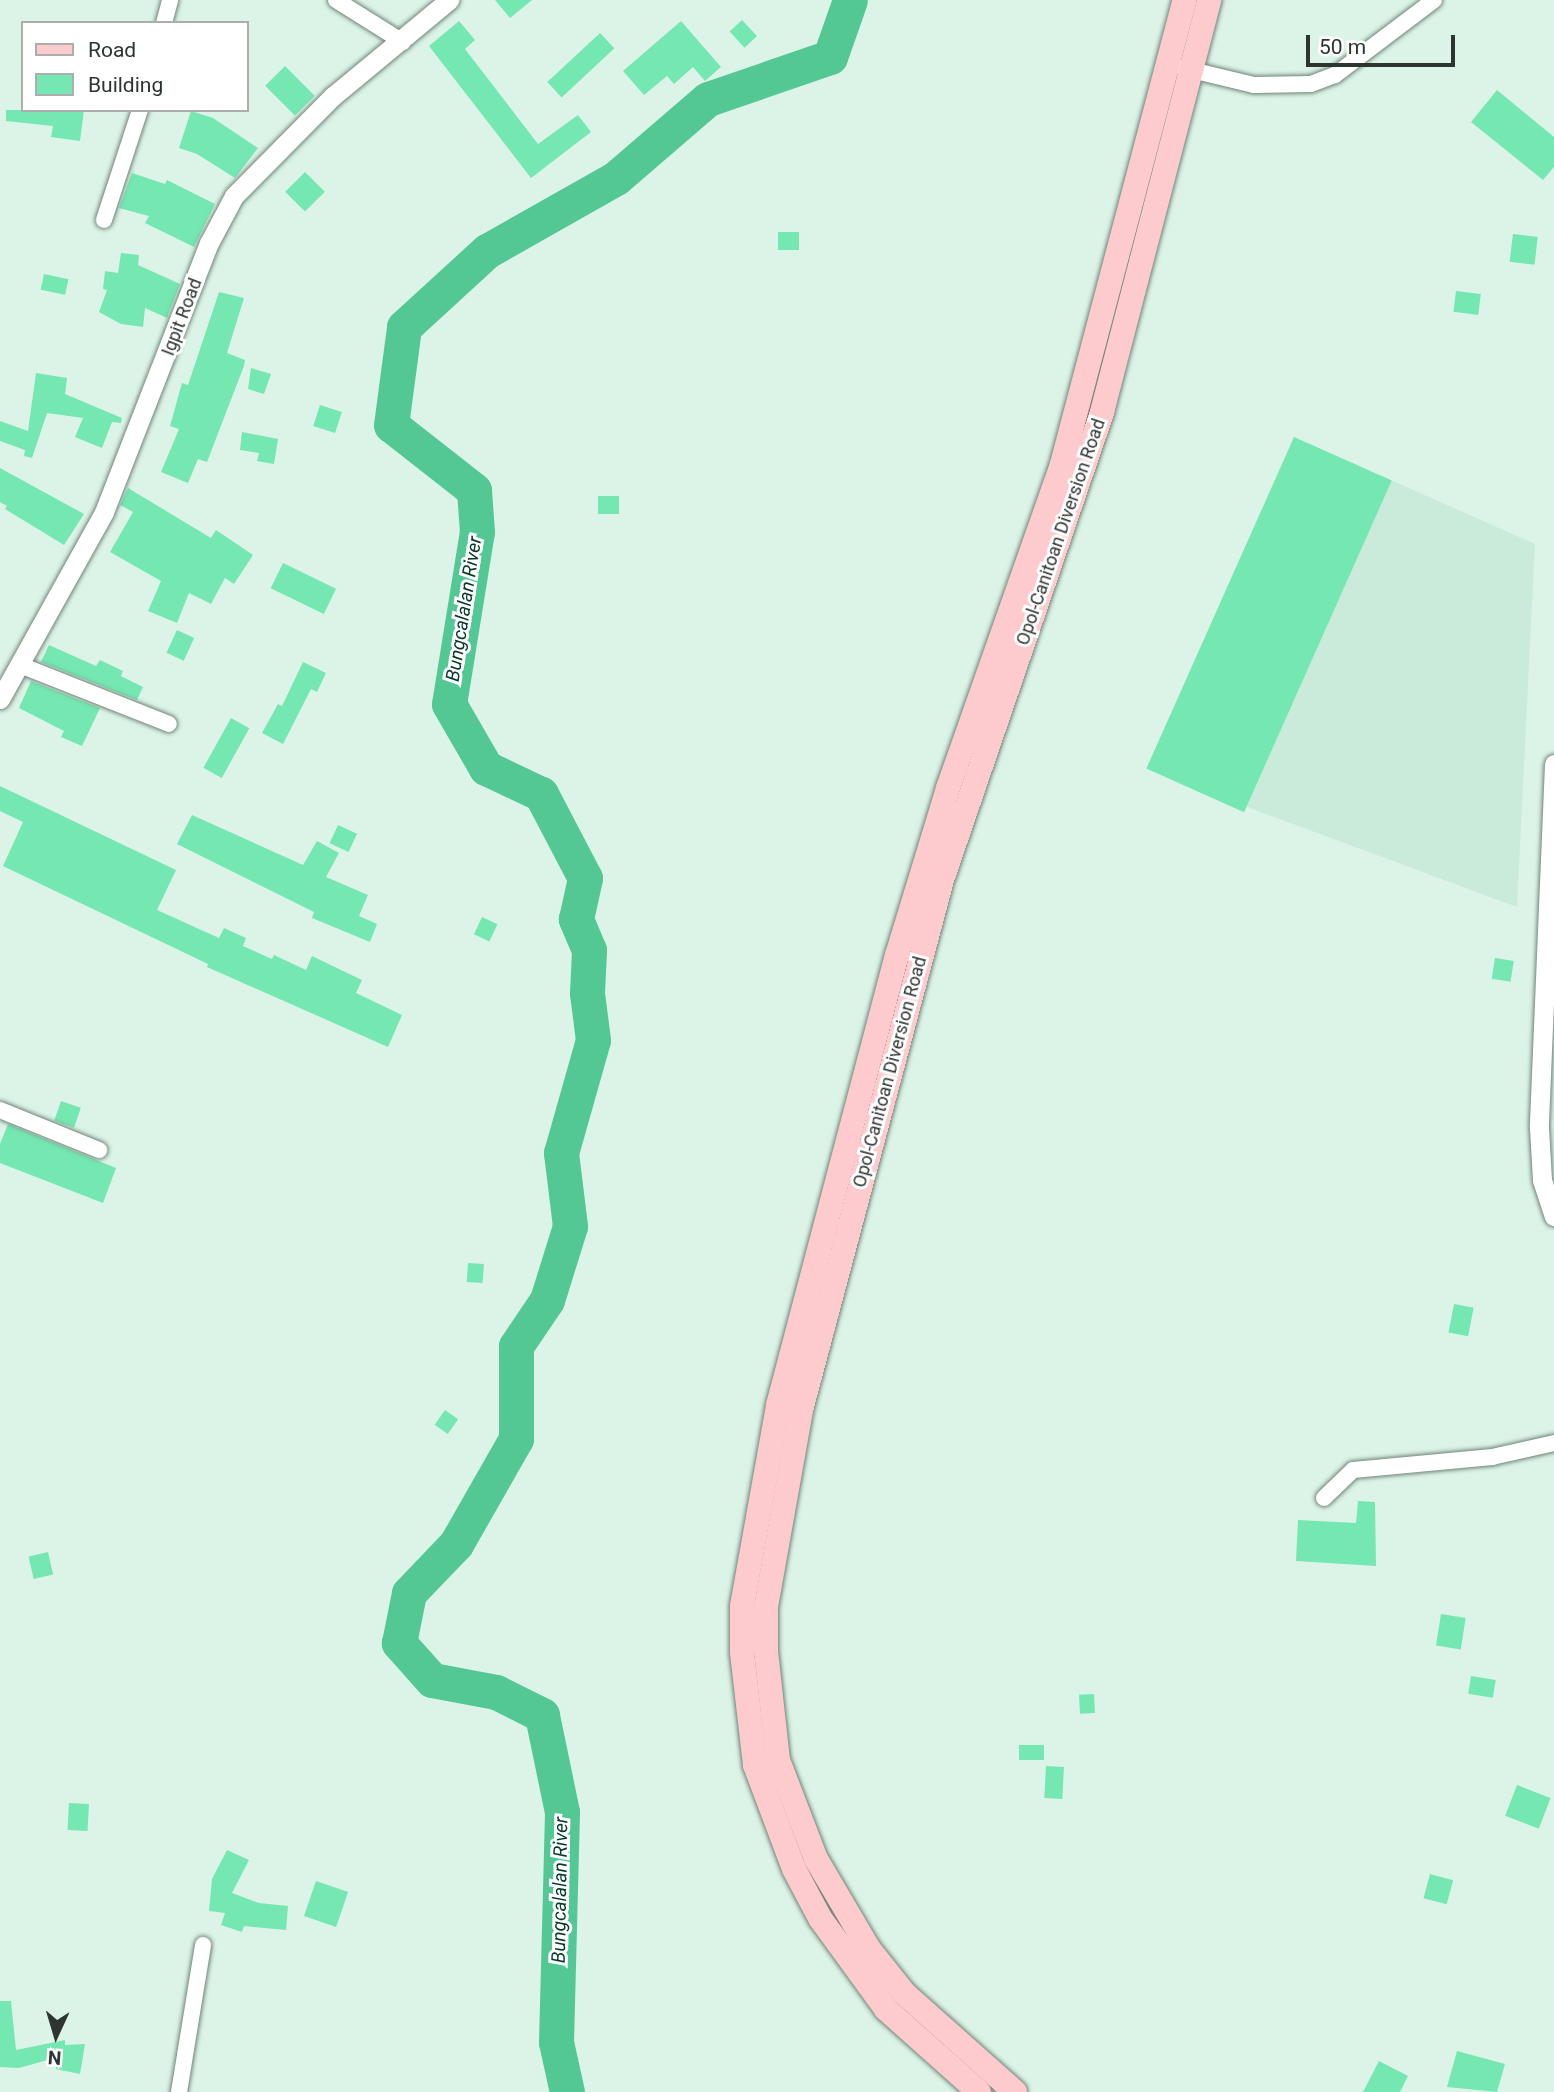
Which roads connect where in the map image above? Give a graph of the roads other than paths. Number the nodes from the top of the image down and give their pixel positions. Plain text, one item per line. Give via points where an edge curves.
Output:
1 (170, 0) edge
2 (336, 0) edge
3 (1185, 0) edge
4 (1209, 0) edge
5 (1434, 0) edge
6 (447, 1) edge
7 (165, 21) edge
8 (403, 42) junction
9 (1182, 67) junction
10 (139, 112) edge
11 (104, 220) dead end
12 (20, 665) junction
13 (2, 691) edge
14 (169, 724) dead end
15 (1554, 764) edge
16 (0, 1110) edge
17 (99, 1150) dead end
18 (1554, 1216) edge
19 (1554, 1443) edge
20 (1324, 1498) dead end
21 (203, 1945) dead end
22 (179, 2092) edge
23 (979, 2092) edge
24 (1015, 2092) edge

1 - 7 street
2 - 8 street
3 - 9 main road, Opol-Canitoan Diversion Road
4 - 9 main road, Opol-Canitoan Diversion Road
5 - 9 street via 1335,75 1311,84 1254,85
6 - 8 street, Igpit Road
8 - 12 street, Igpit Road via 333,96 234,196 209,243 104,512
9 - 23 main road, Opol-Canitoan Diversion Road via 1062,464 903,931 778,1405 742,1606 742,1652 755,1765 794,1869 820,1918 886,2009
9 - 24 main road, Opol-Canitoan Diversion Road via 1069,519 942,880 801,1410 767,1597 766,1651 778,1760 816,1859 855,1927 904,1993
10 - 11 street
12 - 13 street, Igpit Road
12 - 14 street
15 - 18 street via 1539,1128 1542,1180
16 - 17 street
19 - 20 street via 1492,1457 1353,1470
21 - 22 street

